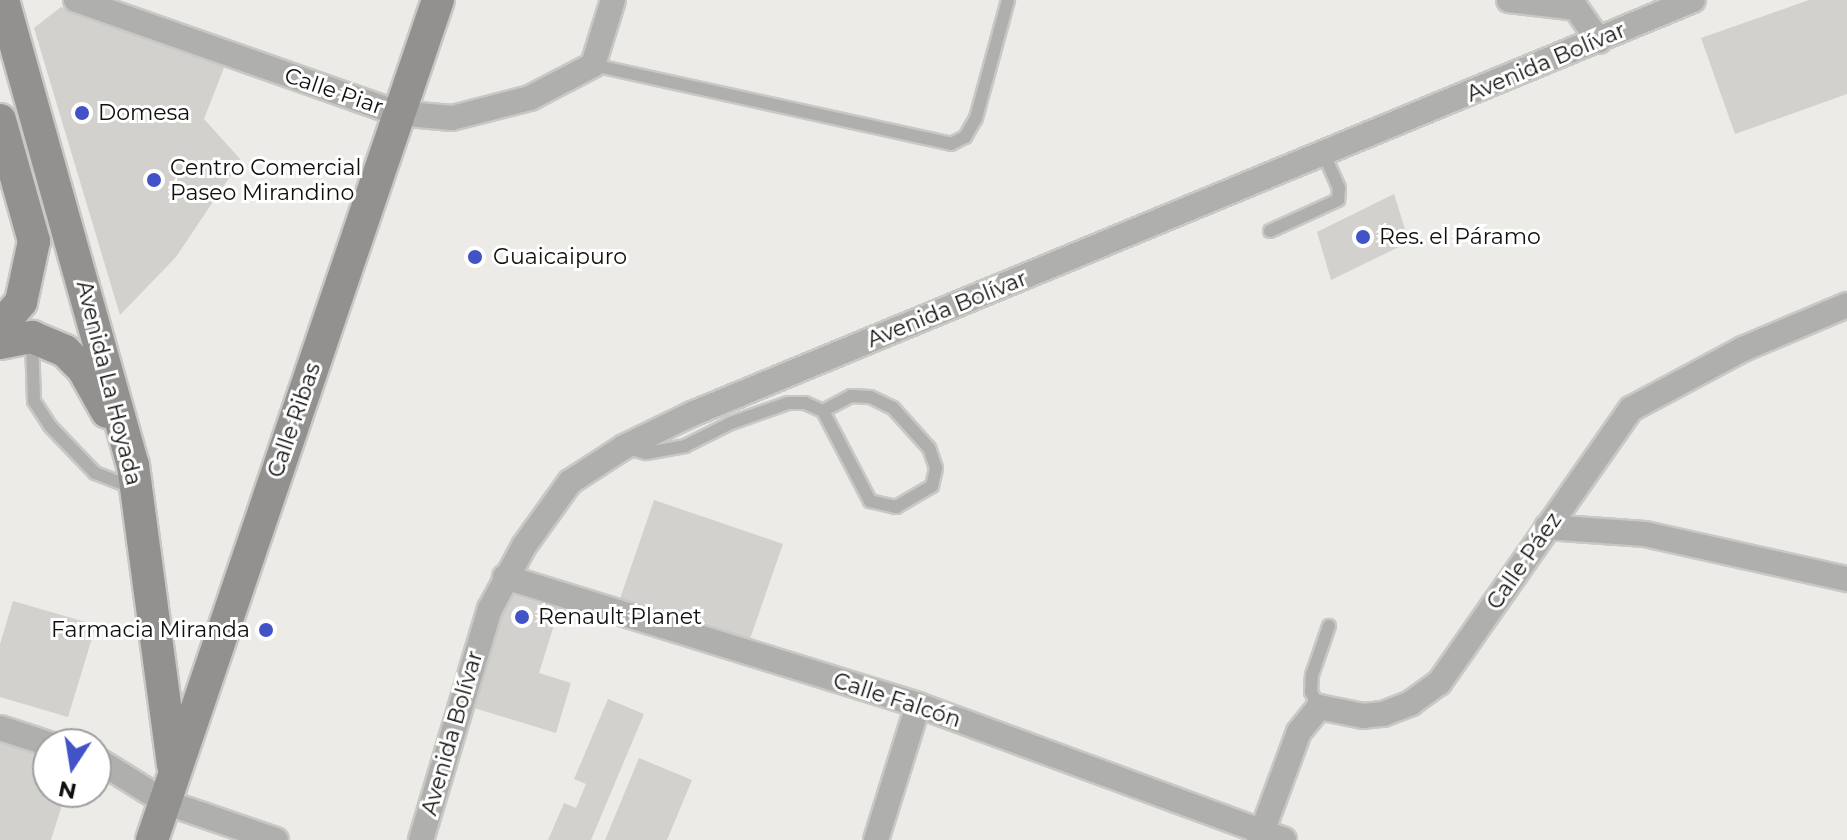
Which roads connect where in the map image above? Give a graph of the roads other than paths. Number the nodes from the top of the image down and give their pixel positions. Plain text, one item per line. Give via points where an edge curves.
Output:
1 (3, 0) edge
2 (76, 0) edge
3 (438, 0) edge
4 (613, 0) edge
5 (1008, 0) edge
6 (1509, 0) edge
7 (1693, 0) edge
8 (1599, 41) junction
9 (593, 65) junction
10 (397, 113) junction
11 (0, 120) edge
12 (1324, 154) junction
13 (1270, 231) dead end
14 (1847, 305) edge
15 (0, 327) edge
16 (32, 337) junction
17 (0, 343) edge
18 (823, 411) junction
19 (624, 447) junction
20 (135, 477) junction
21 (1547, 527) junction
22 (505, 577) junction
23 (1847, 579) edge
24 (1329, 626) dead end
25 (918, 705) junction
26 (1319, 707) junction
27 (0, 728) edge
28 (32, 738) edge
29 (112, 765) edge
30 (170, 788) junction
31 (1268, 837) edge
32 (152, 840) edge
33 (276, 840) edge
34 (421, 840) edge
35 (876, 840) edge

1 - 20 street, Avenida La Hoyada
2 - 10 street, Calle Piar
3 - 10 street, Calle Ribas
4 - 9 street
5 - 9 lane via 976,118 965,137 951,144
6 - 8 street via 1576,8
7 - 8 street, Avenida Bolívar
8 - 12 street, Avenida Bolívar
9 - 10 street, Calle Piar via 551,89 482,111 452,118
10 - 30 street, Calle Ribas
11 - 15 street via 34,241 21,302
12 - 13 lane via 1339,188 1338,200
12 - 19 street, Avenida Bolívar
14 - 21 street, Calle Páez via 1743,349 1631,409
16 - 17 street
16 - 20 street via 65,351 83,369
16 - 20 lane via 34,401 50,426 95,473
18 - 18 lane via 870,501 896,507 932,486 936,468 929,448 893,408 870,397 851,396
18 - 19 lane via 788,403 685,446 646,453
19 - 22 street, Avenida Bolívar via 570,482
20 - 30 street, Avenida La Hoyada
21 - 23 street via 1645,534
21 - 26 street, Calle Páez via 1439,683 1424,696 1383,714
22 - 25 street, Calle Falcón
22 - 34 street, Avenida Bolívar via 478,639
24 - 26 lane via 1312,675 1311,692
25 - 31 street, Calle Falcón
25 - 35 street
26 - 31 street via 1299,732
27 - 28 street
29 - 30 street
30 - 32 street, Calle Ribas
30 - 33 street

